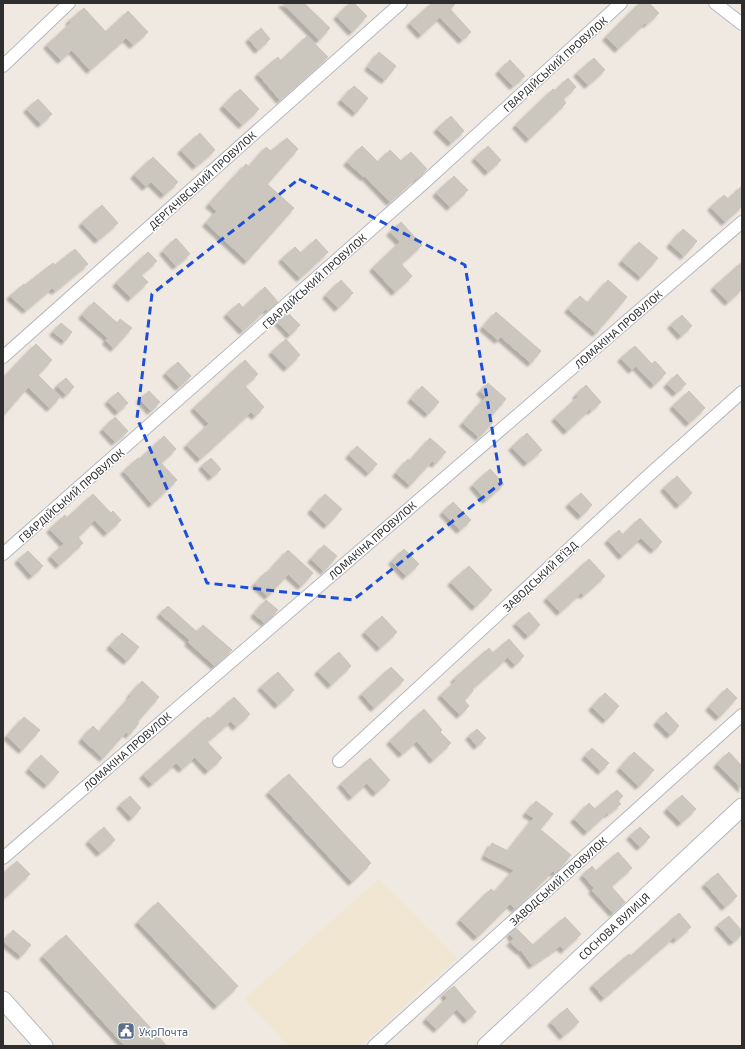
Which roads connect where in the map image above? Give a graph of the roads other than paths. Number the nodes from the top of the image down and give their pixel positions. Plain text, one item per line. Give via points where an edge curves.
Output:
1 (69, 3) edge
2 (401, 3) edge
3 (621, 3) edge
4 (715, 3) edge
5 (742, 24) edge
6 (3, 66) edge
7 (742, 222) edge
8 (3, 357) edge
9 (742, 392) edge
10 (3, 554) edge
11 (742, 715) edge
12 (339, 761) dead end
13 (742, 807) edge
14 (3, 858) edge
15 (3, 1000) edge
16 (44, 1046) edge
17 (374, 1046) edge
18 (486, 1046) edge

1 - 6 street
2 - 8 street, ДЕРГАЧІВСЬКИЙ ПРОВУЛОК
3 - 10 street, ГВАРДІЙСЬКИЙ ПРОВУЛОК via 419,187
4 - 5 street
7 - 14 street, ЛОМАКІНА ПРОВУЛОК
9 - 12 street, ЗАВОДСЬКИЙ В’ЇЗД
11 - 17 street, ЗАВОДСЬКИЙ ПРОВУЛОК
13 - 18 street, СОСНОВА ВУЛИЦЯ
15 - 16 street

